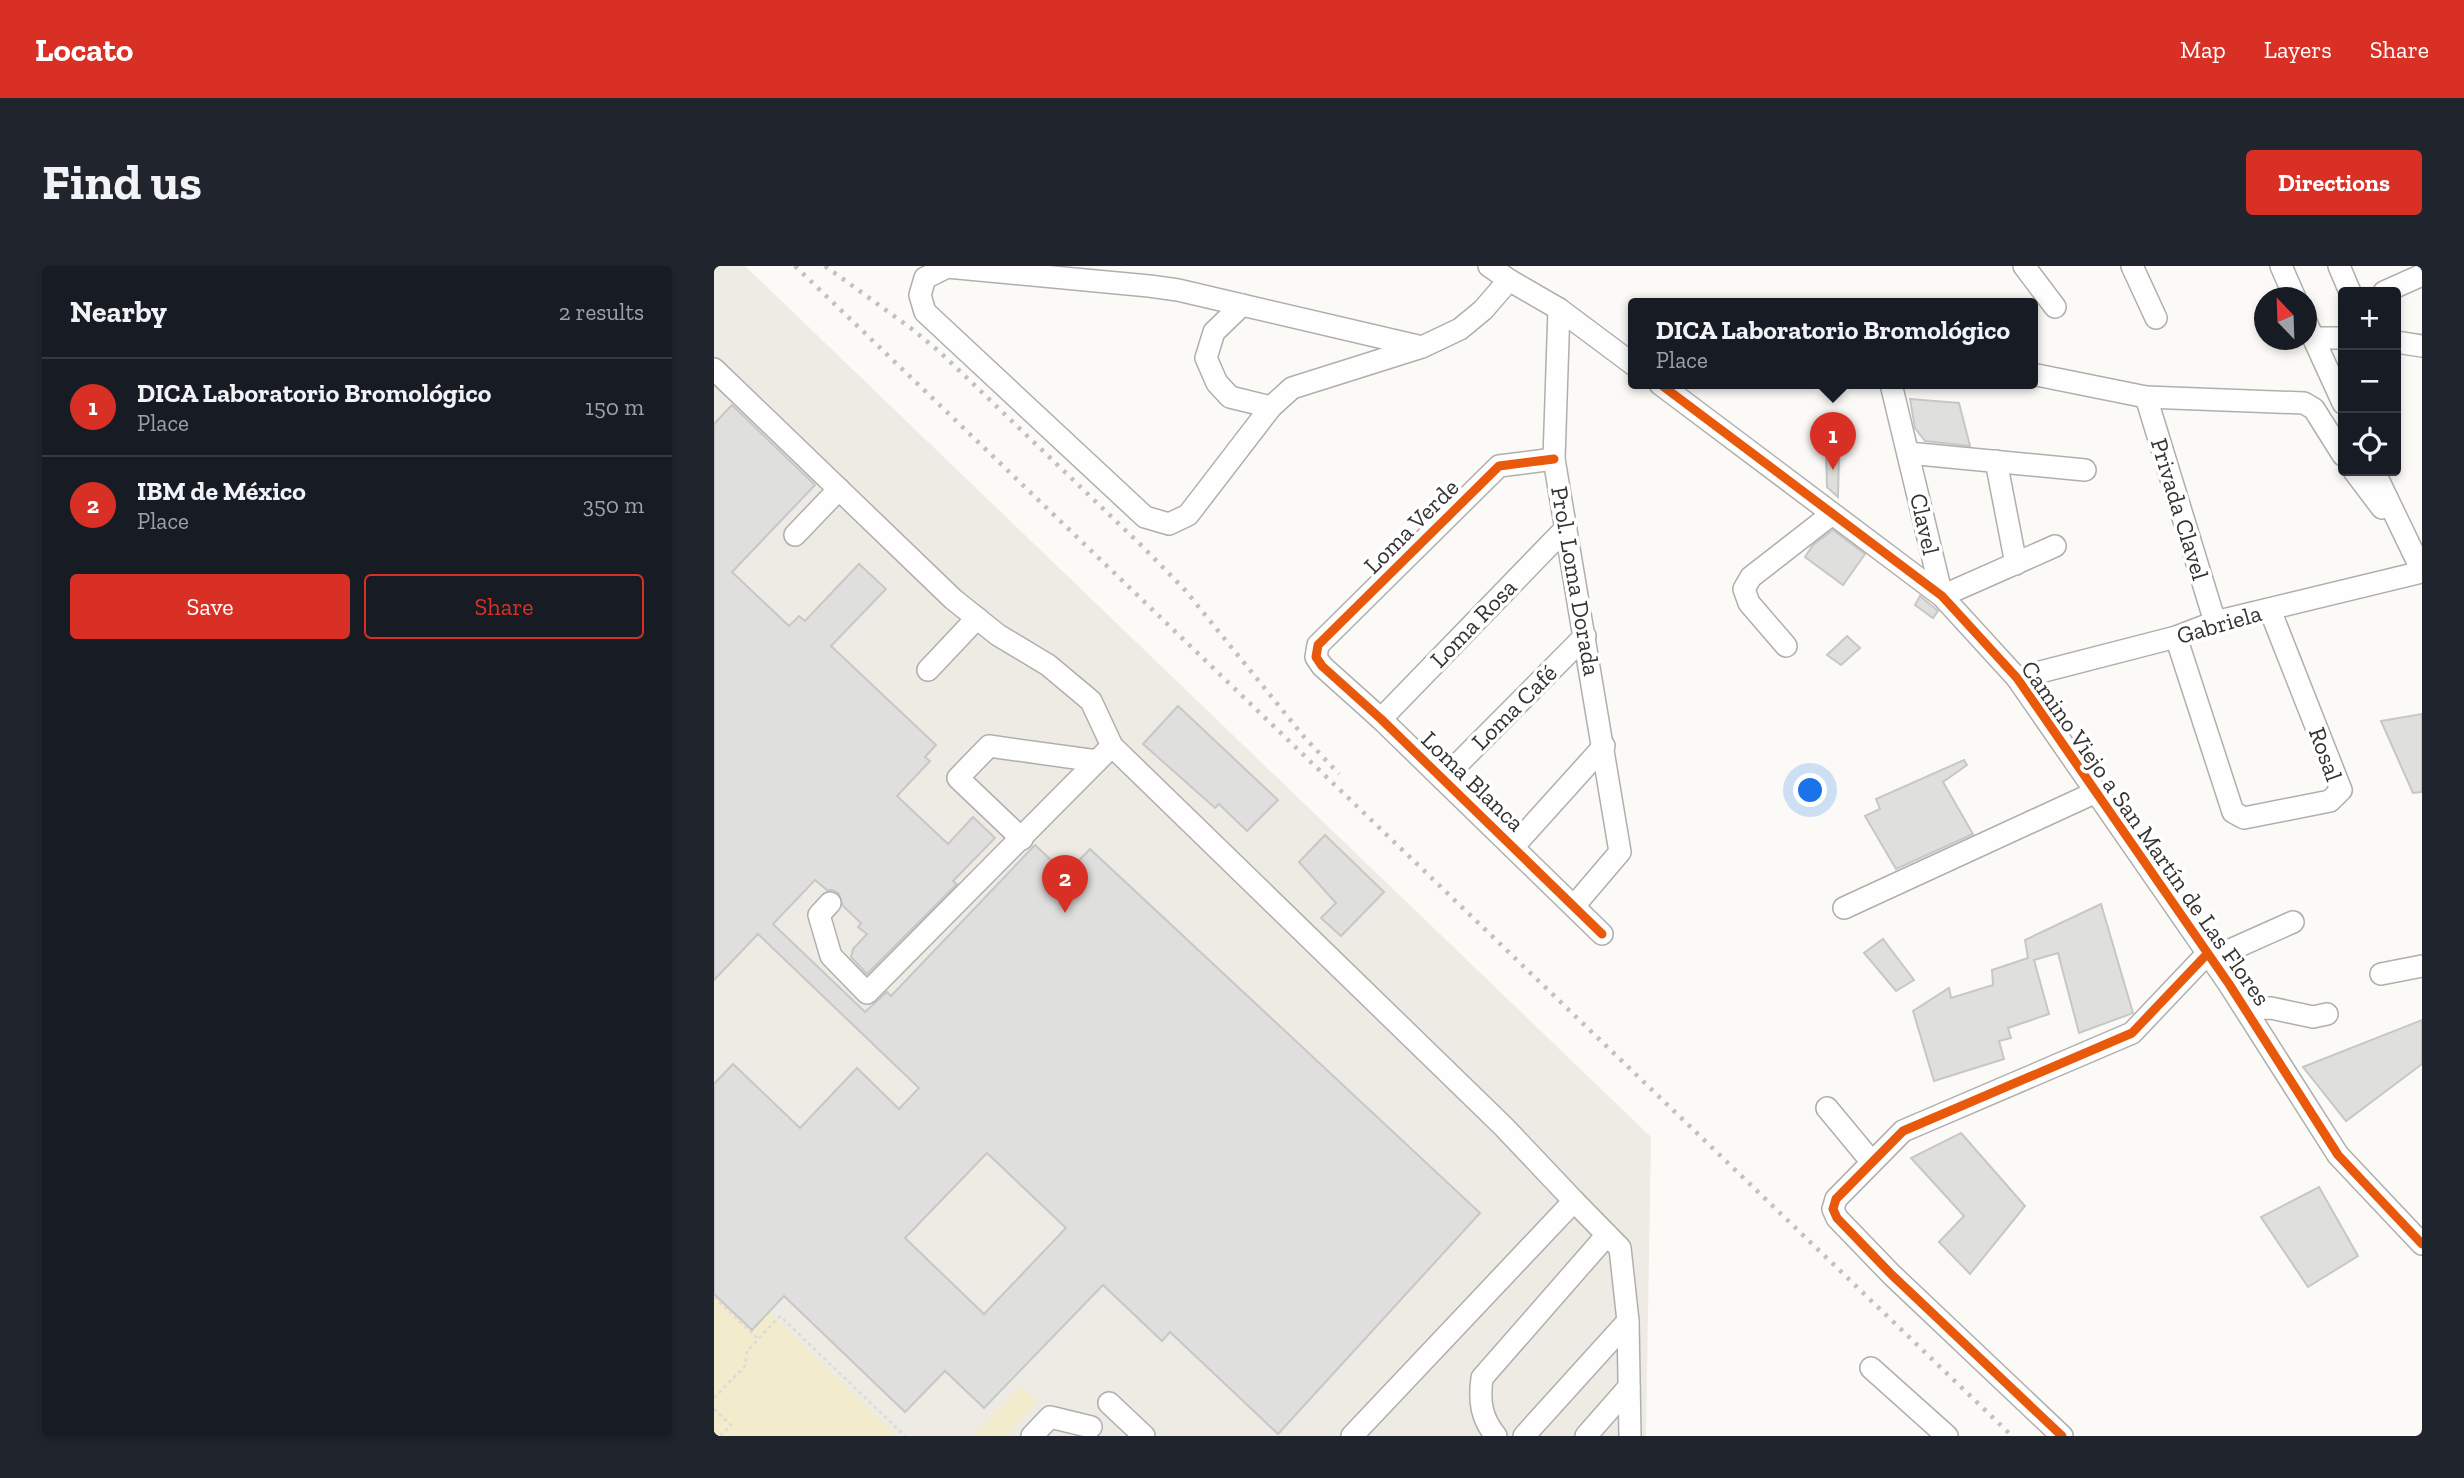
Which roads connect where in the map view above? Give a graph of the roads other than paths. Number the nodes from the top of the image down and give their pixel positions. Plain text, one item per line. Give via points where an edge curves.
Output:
1 (1489, 266) edge
2 (2024, 266) edge
3 (2132, 266) edge
4 (2339, 266) edge
5 (2422, 275) edge
6 (1509, 280) junction
7 (2348, 287) edge
8 (2395, 287) edge
9 (1242, 305) junction
10 (2055, 307) dead end
11 (1559, 309) junction
12 (2156, 318) dead end
13 (2317, 332) edge
14 (2338, 337) edge
15 (2401, 343) edge
16 (2317, 345) edge
17 (2422, 346) edge
18 (1422, 347) junction
19 (1628, 361) edge
20 (714, 369) edge
21 (2038, 375) edge
22 (1667, 389) edge
23 (1892, 389) edge
24 (2338, 391) edge
25 (2146, 397) junction
26 (1271, 407) junction
27 (2338, 447) edge
28 (1908, 453) junction
29 (1554, 459) junction
30 (1996, 461) junction
31 (2085, 470) dead end
32 (2358, 476) edge
33 (2376, 476) edge
34 (839, 489) junction
35 (1832, 513) junction
36 (1566, 528) junction
37 (795, 535) dead end
38 (2405, 539) junction
39 (2054, 547) dead end
40 (2016, 564) junction
41 (2422, 572) edge
42 (1942, 596) junction
43 (2270, 610) junction
44 (977, 618) junction
45 (2215, 622) junction
46 (1585, 636) junction
47 (2176, 637) junction
48 (1786, 646) dead end
49 (1315, 657) joint
50 (928, 670) dead end
51 (2017, 678) junction
52 (1381, 719) junction
53 (1604, 746) junction
54 (1105, 754) junction
55 (1443, 779) junction
56 (2096, 792) junction
57 (1022, 839) junction
58 (1513, 847) junction
59 (830, 903) dead end
60 (1574, 906) junction
61 (1844, 908) dead end
62 (2293, 922) dead end
63 (1602, 934) dead end
64 (2209, 956) junction
65 (2422, 966) edge
66 (2381, 974) dead end
67 (2246, 1009) junction
68 (2327, 1014) dead end
69 (1827, 1108) dead end
70 (1871, 1161) junction
71 (1574, 1201) junction
72 (1607, 1235) junction
73 (2422, 1244) edge
74 (1628, 1321) junction
75 (1871, 1368) dead end
76 (1629, 1387) junction
77 (1109, 1403) dead end
78 (1095, 1432) edge
79 (1032, 1436) edge
80 (1144, 1436) edge
81 (1352, 1436) edge
82 (1496, 1436) edge
83 (1524, 1436) edge
84 (1586, 1436) edge
85 (1630, 1436) edge
86 (1947, 1436) edge
87 (2062, 1436) edge

1 - 6 street
2 - 10 street
3 - 12 street
4 - 7 street
5 - 8 street
6 - 11 street
6 - 18 street via 1460,329
9 - 18 street
9 - 26 street via 1214,332 1206,358 1216,383 1230,397
9 - 26 street via 1158,287 947,267 925,278 920,295 925,312 1145,517 1169,524 1188,514
11 - 19 street
11 - 29 street, Prol. Loma Dorada
13 - 14 street
15 - 17 street
16 - 24 street
18 - 26 street via 1292,388
20 - 34 street
21 - 25 street, Privada Clavel
22 - 35 street, Camino Viejo a San Martín de Las Flores
23 - 28 street
25 - 27 street, Privada Clavel via 2304,403 2314,409
25 - 45 street, Privada Clavel
28 - 30 street
28 - 42 street, Clavel
29 - 36 street, Prol. Loma Dorada
29 - 49 street, Loma Verde via 1499,466 1318,645
30 - 31 street
30 - 40 street
32 - 38 street
33 - 38 street
34 - 37 street
34 - 44 street
35 - 42 street, Camino Viejo a San Martín de Las Flores
35 - 48 street via 1751,577 1744,589 1749,603
36 - 46 street, Prol. Loma Dorada
36 - 52 street, Loma Rosa
38 - 41 street
39 - 40 street
40 - 42 street
41 - 43 street, Gabriela
42 - 51 street, Camino Viejo a San Martín de Las Flores
43 - 45 street, Gabriela
43 - 47 street, Rosal via 2341,790 2330,801 2244,818 2233,812
44 - 50 street
44 - 54 street via 1048,665 1091,701
45 - 47 street, Gabriela
46 - 53 street, Prol. Loma Dorada
46 - 55 street, Loma Café
47 - 51 street, Gabriela
49 - 52 street, Loma Blanca
51 - 56 street, Camino Viejo a San Martín de Las Flores
52 - 55 street, Loma Blanca
53 - 58 street
53 - 60 street, Prol. Loma Dorada via 1620,852
54 - 57 street
54 - 57 street via 989,747 958,778
54 - 71 street via 1504,1126
55 - 58 street, Loma Blanca
56 - 61 street
56 - 64 street, Camino Viejo a San Martín de Las Flores
57 - 59 street via 867,993 831,956 819,915
58 - 60 street, Loma Blanca
60 - 63 street, Loma Blanca
62 - 64 street
64 - 67 street, Camino Viejo a San Martín de Las Flores
64 - 70 street via 2132,1033 1903,1131
65 - 66 street
67 - 68 street via 2271,1008 2313,1017
67 - 73 street, Camino Viejo a San Martín de Las Flores via 2338,1156
69 - 70 street
70 - 87 street via 1836,1199 1833,1209 1837,1218
71 - 72 street
71 - 81 street
72 - 74 street via 1620,1248
72 - 82 street via 1482,1378 1479,1401 1486,1425
74 - 76 street
74 - 83 street
75 - 86 street
76 - 84 street
76 - 85 street
77 - 80 street
78 - 79 street via 1050,1417

